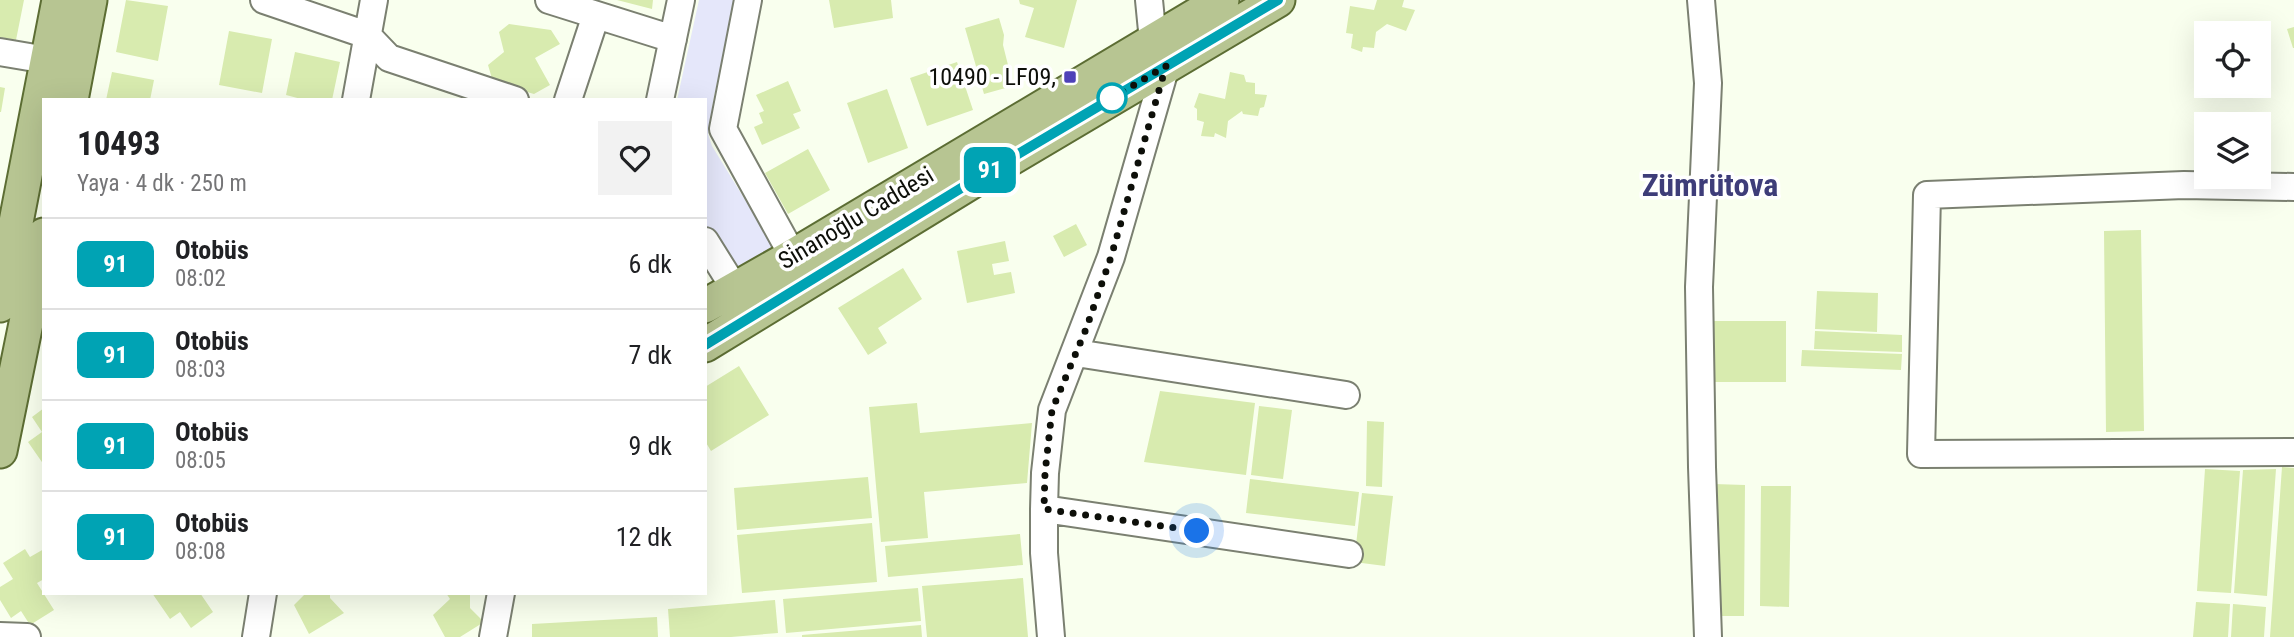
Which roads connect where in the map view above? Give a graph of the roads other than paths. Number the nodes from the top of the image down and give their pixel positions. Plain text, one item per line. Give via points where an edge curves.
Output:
1 (59, 0) edge
2 (90, 0) edge
3 (264, 0) edge
4 (374, 0) edge
5 (549, 0) edge
6 (681, 0) edge
7 (748, 0) edge
8 (1149, 0) edge
9 (1222, 0) edge
10 (1278, 0) edge
11 (1701, 0) edge
12 (596, 15) junction
13 (367, 35) junction
14 (673, 39) junction
15 (0, 52) edge
16 (1160, 53) junction
17 (47, 60) junction
18 (42, 98) edge
19 (71, 98) edge
20 (356, 98) edge
21 (509, 98) edge
22 (569, 98) edge
23 (660, 98) edge
24 (42, 100) edge
25 (2294, 187) edge
26 (24, 244) edge
27 (707, 244) edge
28 (793, 256) junction
29 (735, 289) junction
30 (0, 305) edge
31 (707, 305) edge
32 (707, 344) edge
33 (1076, 353) junction
34 (1346, 396) dead end
35 (0, 451) edge
36 (2294, 452) edge
37 (1044, 509) junction
38 (1349, 554) dead end
39 (263, 595) edge
40 (501, 595) edge
41 (0, 636) edge
42 (27, 637) edge
43 (256, 637) edge
44 (493, 637) edge
45 (1051, 637) edge
46 (1707, 637) edge

1 - 17 main road
2 - 19 main road
3 - 13 street
4 - 13 street
5 - 12 street
6 - 14 street
7 - 28 street via 723,129
8 - 16 street
9 - 16 main road, Si̇nanoğlu Caddesi
10 - 16 main road, Si̇nanoğlu Caddesi
11 - 46 street via 1708,83 1699,287
12 - 14 street
12 - 22 street
13 - 20 street
13 - 21 street via 389,58
14 - 23 street
15 - 17 street
16 - 28 main road, Si̇nanoğlu Caddesi
16 - 32 main road, Si̇nanoğlu Caddesi via 976,179
16 - 33 street via 1111,257
17 - 18 main road
24 - 26 main road
25 - 36 street via 2184,185 1927,195 1921,454
26 - 30 main road
26 - 35 main road
27 - 29 street
28 - 29 main road, Si̇nanoğlu Caddesi
29 - 31 main road, Si̇nanoğlu Caddesi
33 - 34 street
33 - 37 street via 1052,410
37 - 38 street
37 - 45 street
39 - 43 street
40 - 44 street
41 - 42 street

